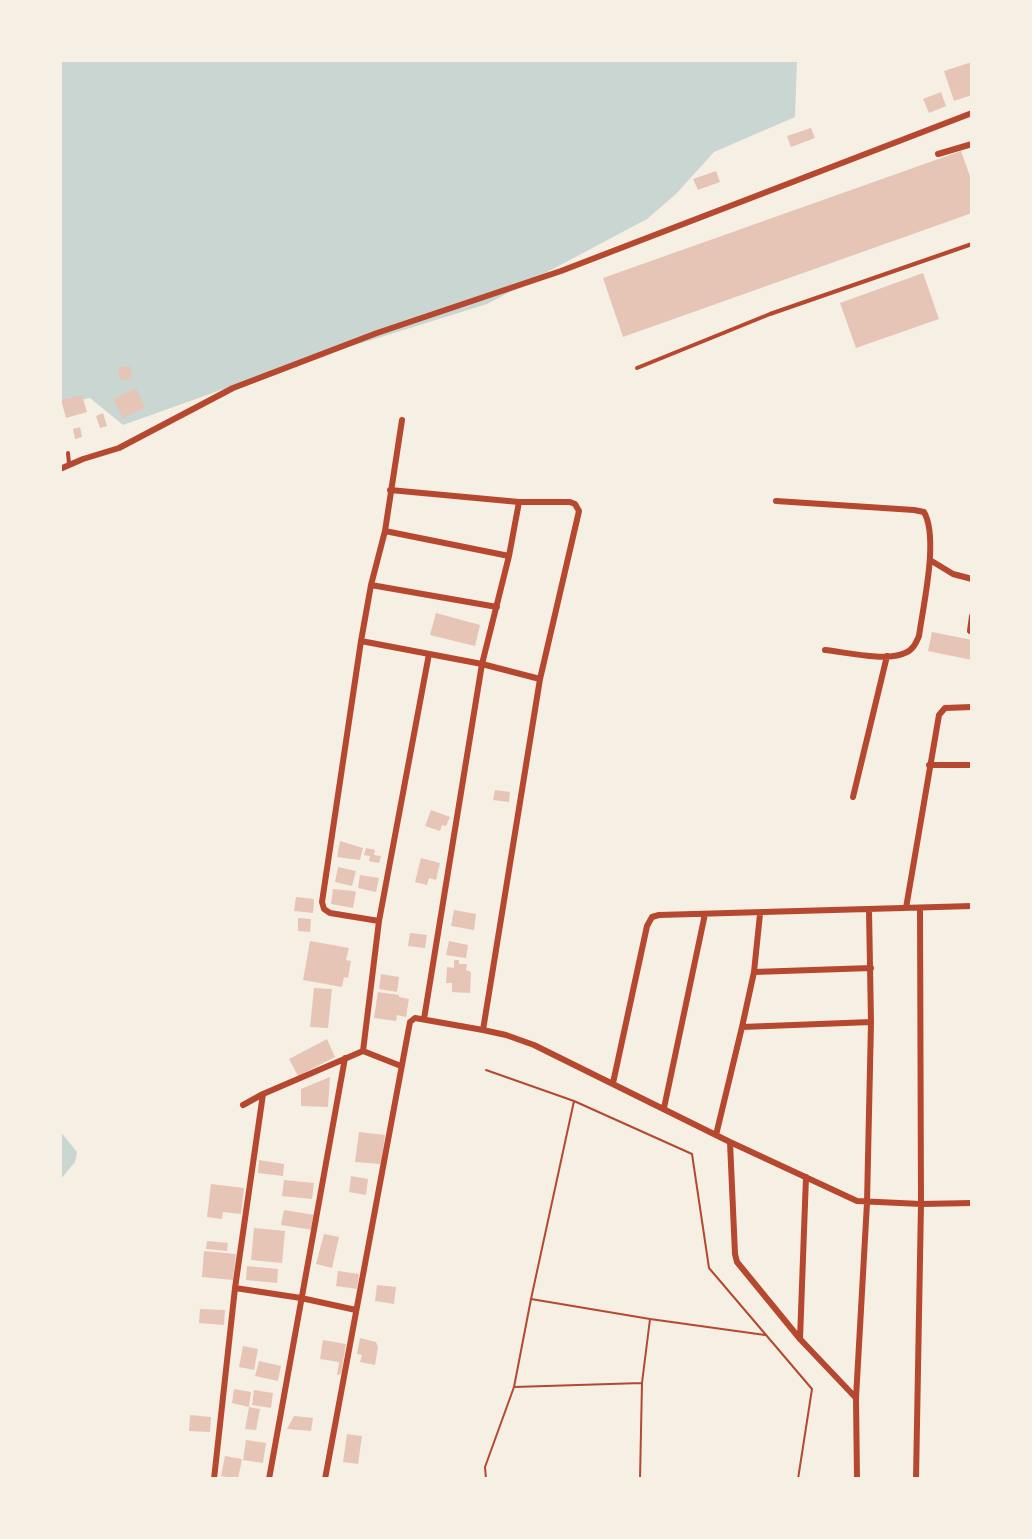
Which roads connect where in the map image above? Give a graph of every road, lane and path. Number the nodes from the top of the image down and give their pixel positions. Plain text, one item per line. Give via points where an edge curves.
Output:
1 (972, 113) edge
2 (972, 144) edge
3 (938, 154) dead end
4 (972, 244) edge
5 (637, 368) dead end
6 (402, 420) dead end
7 (68, 453) dead end
8 (69, 465) junction
9 (60, 469) edge
10 (390, 490) junction
11 (776, 501) dead end
12 (519, 502) junction
13 (385, 531) junction
14 (509, 556) junction
15 (930, 560) junction
16 (972, 579) edge
17 (371, 585) junction
18 (497, 607) junction
19 (972, 616) edge
20 (970, 632) dead end
21 (361, 641) junction
22 (825, 650) dead end
23 (429, 654) junction
24 (887, 656) junction
25 (482, 664) junction
26 (540, 679) junction
27 (972, 706) edge
28 (929, 765) junction
29 (972, 765) edge
30 (853, 797) dead end
31 (972, 906) edge
32 (906, 908) junction
33 (920, 908) junction
34 (869, 910) junction
35 (705, 914) junction
36 (760, 914) junction
37 (380, 921) junction
38 (871, 968) junction
39 (754, 972) junction
40 (424, 1019) junction
41 (871, 1023) junction
42 (742, 1027) junction
43 (483, 1030) junction
44 (363, 1051) junction
45 (345, 1058) junction
46 (401, 1066) junction
47 (486, 1070) dead end
48 (613, 1083) junction
49 (263, 1094) junction
50 (574, 1101) junction
51 (243, 1105) dead end
52 (664, 1108) junction
53 (716, 1134) junction
54 (730, 1142) junction
55 (806, 1177) junction
56 (867, 1203) junction
57 (972, 1203) edge
58 (921, 1204) junction
59 (235, 1288) junction
60 (301, 1299) junction
61 (531, 1299) junction
62 (356, 1310) junction
63 (650, 1319) junction
64 (765, 1335) junction
65 (800, 1339) junction
66 (642, 1383) junction
67 (514, 1387) junction
68 (856, 1398) junction
69 (214, 1479) edge
70 (269, 1479) edge
71 (325, 1479) edge
72 (486, 1479) edge
73 (640, 1479) edge
74 (798, 1479) edge
75 (857, 1479) edge
76 (916, 1479) edge

1 - 8 street via 561,271 377,333 233,388 119,448
2 - 3 street
4 - 5 lane via 770,314
6 - 10 street
7 - 8 lane
8 - 9 street
10 - 12 street
10 - 13 street
11 - 15 street via 924,513 929,521
12 - 14 street
12 - 26 street via 570,502 579,511
13 - 14 street
13 - 17 street
14 - 18 street
15 - 16 street via 953,574
15 - 24 street via 915,646 904,654
17 - 18 street
17 - 21 street
18 - 25 street
19 - 20 street
21 - 23 street
21 - 37 street via 322,902 330,913
22 - 24 street
23 - 25 street
23 - 37 street
24 - 30 street
25 - 26 street
25 - 40 street
26 - 43 street
27 - 28 street via 945,708 939,715
28 - 29 street
28 - 32 street
31 - 33 street
32 - 33 street
32 - 34 street
33 - 58 street
34 - 36 street
34 - 38 street
35 - 36 street
35 - 48 street via 659,915 652,917 647,926
35 - 52 street
36 - 39 street
37 - 44 street
38 - 39 street
38 - 41 street
39 - 42 street
40 - 43 street
40 - 46 street via 412,1019
41 - 42 street
41 - 56 street
42 - 53 street
43 - 48 street via 534,1045
44 - 45 street
44 - 46 street
45 - 49 street
45 - 60 street
46 - 62 street
47 - 50 path
48 - 52 street
49 - 51 street
49 - 59 street
50 - 61 path
50 - 64 path via 692,1154 709,1268
52 - 53 street
53 - 54 street
54 - 55 street
54 - 65 street via 735,1254
55 - 56 street
55 - 65 street
56 - 58 street
56 - 68 street
57 - 58 street
58 - 76 street
59 - 60 street
59 - 69 street
60 - 62 street
60 - 70 street
61 - 63 path
61 - 67 path
62 - 71 street
63 - 64 path
63 - 66 path
64 - 74 path via 812,1389
65 - 68 street
66 - 67 path
66 - 73 path
67 - 72 path via 485,1467
68 - 75 street

